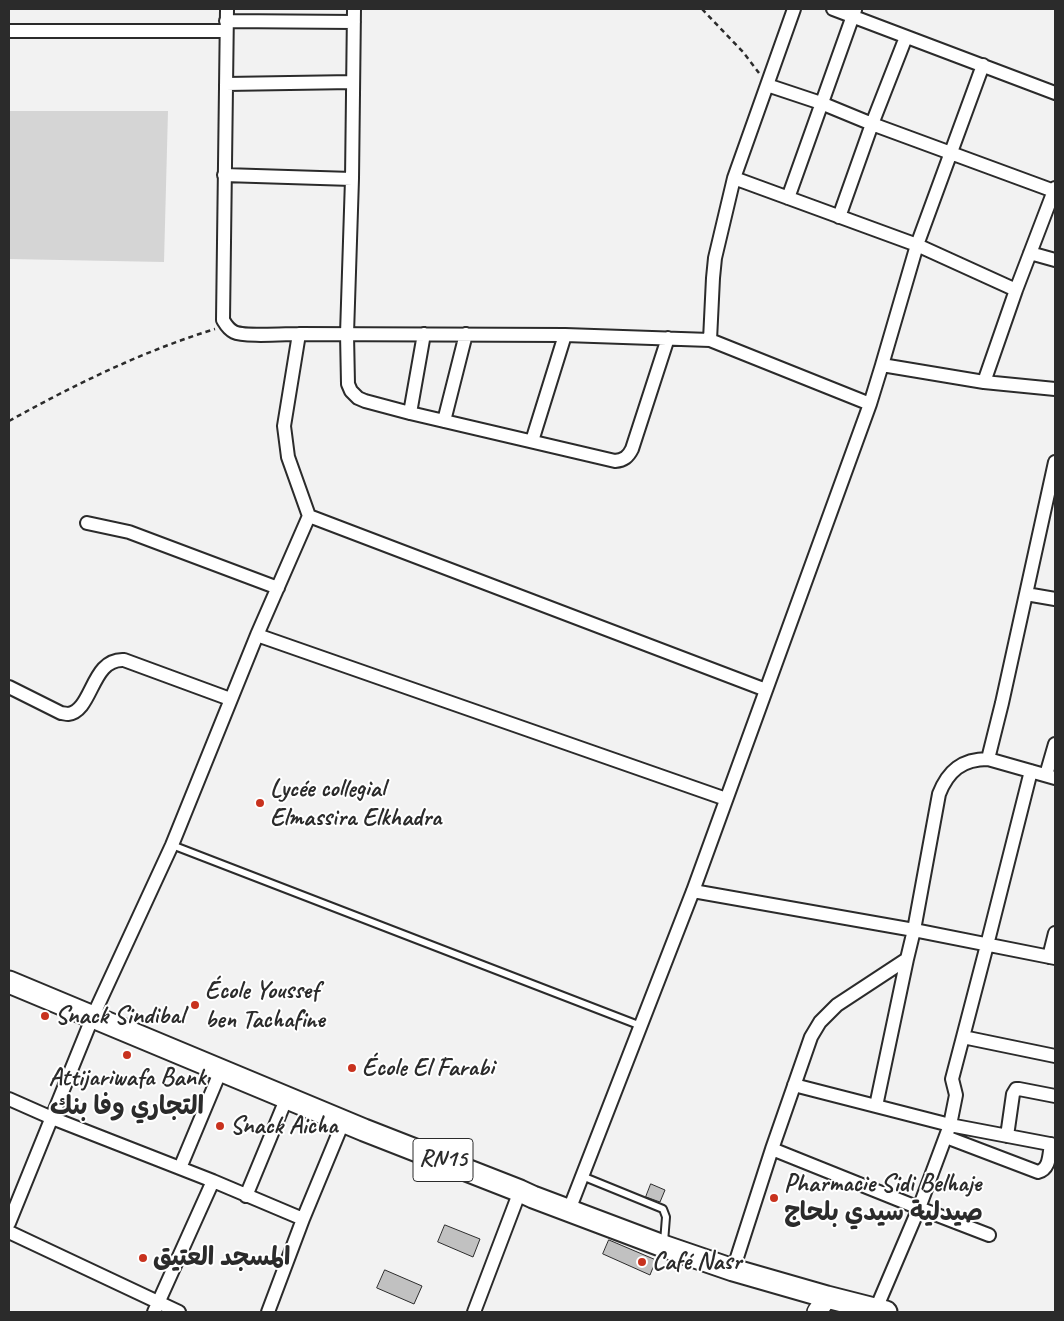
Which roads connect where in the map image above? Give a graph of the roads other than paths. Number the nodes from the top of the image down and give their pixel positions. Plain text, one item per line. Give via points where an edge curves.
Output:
1 (794, 9) edge
2 (833, 9) edge
3 (854, 13) edge
4 (354, 15) edge
5 (226, 20) edge
6 (9, 31) edge
7 (906, 37) junction
8 (983, 66) junction
9 (353, 82) junction
10 (226, 84) junction
11 (767, 85) junction
12 (1055, 93) edge
13 (821, 104) junction
14 (872, 124) junction
15 (950, 152) junction
16 (224, 175) junction
17 (352, 178) junction
18 (734, 178) junction
19 (1055, 189) edge
20 (788, 198) junction
21 (839, 217) junction
22 (917, 245) junction
23 (1030, 253) junction
24 (1055, 260) edge
25 (1016, 290) junction
26 (299, 334) junction
27 (347, 334) junction
28 (424, 334) junction
29 (466, 334) junction
30 (565, 334) junction
31 (668, 338) junction
32 (710, 340) junction
33 (882, 365) junction
34 (984, 382) junction
35 (1055, 389) edge
36 (870, 404) junction
37 (410, 413) junction
38 (444, 421) junction
39 (532, 441) junction
40 (1055, 462) edge
41 (1050, 506) edge
42 (309, 516) junction
43 (87, 523) dead end
44 (278, 588) junction
45 (1026, 594) junction
46 (1055, 600) edge
47 (257, 635) junction
48 (9, 687) edge
49 (766, 690) junction
50 (230, 699) junction
51 (1055, 744) edge
52 (988, 759) junction
53 (1031, 771) junction
54 (1051, 776) edge
55 (726, 799) junction
56 (172, 845) junction
57 (693, 890) junction
58 (914, 930) junction
59 (1055, 932) edge
60 (987, 945) junction
61 (1052, 958) edge
62 (907, 959) junction
63 (9, 982) edge
64 (93, 1016) junction
65 (641, 1026) junction
66 (963, 1037) junction
67 (1055, 1056) edge
68 (221, 1070) junction
69 (794, 1086) junction
70 (1055, 1096) edge
71 (287, 1098) junction
72 (9, 1099) edge
73 (876, 1106) junction
74 (52, 1118) junction
75 (344, 1120) junction
76 (950, 1125) junction
77 (1007, 1136) junction
78 (946, 1137) junction
79 (1053, 1144) edge
80 (772, 1149) junction
81 (180, 1168) junction
82 (582, 1176) junction
83 (213, 1181) junction
84 (520, 1190) junction
85 (246, 1196) junction
86 (919, 1208) junction
87 (569, 1210) junction
88 (303, 1218) junction
89 (9, 1223) edge
90 (9, 1232) edge
91 (990, 1234) dead end
92 (663, 1246) junction
93 (733, 1270) junction
94 (822, 1305) edge
95 (156, 1308) edge
96 (881, 1311) edge
97 (179, 1312) edge
98 (268, 1312) edge
99 (474, 1312) edge

1 - 11 street
2 - 3 street
3 - 7 street
3 - 13 street
4 - 5 street
4 - 9 street
5 - 6 street
5 - 10 street
7 - 8 street
7 - 14 street
8 - 12 street
8 - 15 street
9 - 10 street
9 - 17 street
10 - 16 street
11 - 13 street
11 - 18 street
13 - 14 street
13 - 20 street
14 - 15 street
14 - 21 street
15 - 19 street
15 - 22 street
16 - 17 street
16 - 26 street via 223,314 226,325 240,334
17 - 27 street
18 - 20 street
18 - 32 street via 715,258
19 - 23 street
20 - 21 street
21 - 22 street
22 - 25 street
22 - 33 street
23 - 24 street
23 - 25 street
25 - 34 street
26 - 27 street
26 - 42 street via 284,426 288,457
27 - 28 street
27 - 37 street via 351,392 365,401
28 - 29 street
28 - 37 street
29 - 30 street
29 - 38 street
30 - 31 street
30 - 39 street
31 - 32 street
31 - 39 street via 632,449 626,458 615,461
32 - 36 street
33 - 34 street
33 - 36 street
34 - 35 street
36 - 49 street
37 - 38 street
38 - 39 street
40 - 41 street
41 - 45 street
42 - 44 street
42 - 49 street
43 - 44 street via 129,532
44 - 47 street
45 - 46 street
45 - 52 street
47 - 50 street
47 - 55 street
48 - 50 street via 60,713 70,714 82,704 104,667 124,660
49 - 55 street
50 - 56 street
51 - 54 street
52 - 53 street
52 - 58 street via 976,759 957,767 938,794
53 - 54 street
53 - 60 street
55 - 57 street
56 - 64 street
56 - 65 lane
57 - 58 street
57 - 65 street
58 - 60 street
58 - 62 street
59 - 61 street
60 - 61 street
60 - 66 street
62 - 69 street via 837,1004 825,1016 811,1037
62 - 73 street
63 - 64 main road, RN15
64 - 68 main road, RN15
64 - 74 street
65 - 82 street
66 - 67 street
66 - 76 street via 952,1079 956,1096
68 - 71 main road, RN15
68 - 81 street
69 - 73 street
69 - 80 street
70 - 77 street via 1015,1091
71 - 75 main road, RN15
71 - 85 street
72 - 74 street
73 - 76 street
74 - 81 street
74 - 89 street
75 - 84 main road, RN15
75 - 88 street
76 - 77 street
76 - 78 street
77 - 79 street
78 - 79 street via 1038,1172 1047,1165
78 - 86 street
80 - 86 street
80 - 93 street
81 - 83 street
82 - 87 street
82 - 92 lane via 663,1209 666,1217
83 - 85 street
83 - 95 street
84 - 87 main road, RN15
84 - 99 street
85 - 88 street
86 - 91 street
86 - 96 street
87 - 92 main road, RN15
88 - 98 street
90 - 95 street
92 - 93 main road, RN15
93 - 94 main road, RN15
94 - 96 main road, RN15
95 - 97 street

